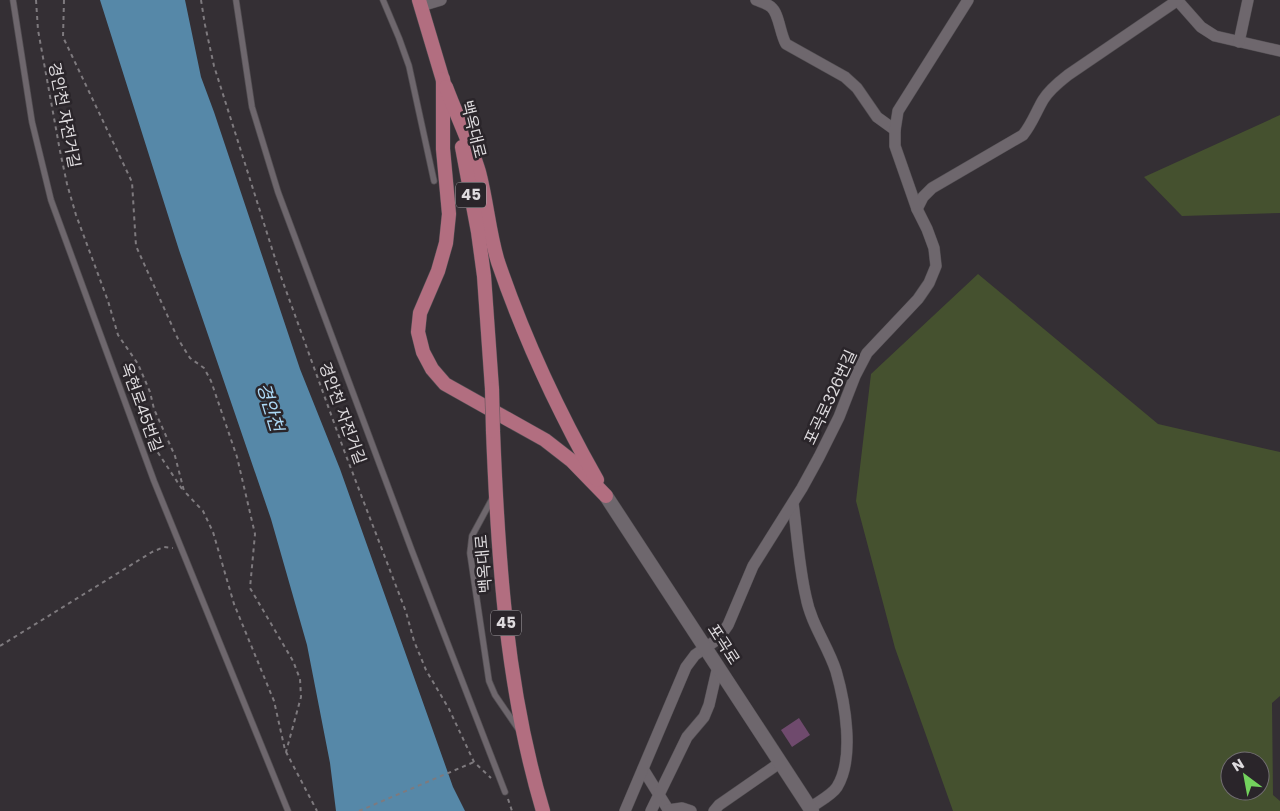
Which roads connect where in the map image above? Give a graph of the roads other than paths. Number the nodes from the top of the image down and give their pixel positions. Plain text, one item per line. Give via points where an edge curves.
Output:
1 (13, 0) edge
2 (236, 0) edge
3 (383, 0) edge
4 (440, 0) edge
5 (756, 0) edge
6 (968, 0) edge
7 (1178, 0) edge
8 (1248, 0) edge
9 (419, 2) edge
10 (1239, 42) junction
11 (1280, 51) edge
12 (442, 79) junction
13 (895, 130) junction
14 (434, 180) dead end
15 (917, 208) junction
16 (495, 493) junction
17 (606, 496) junction
18 (793, 503) junction
19 (706, 647) junction
20 (718, 666) junction
21 (524, 737) junction
22 (781, 762) junction
23 (643, 768) junction
24 (505, 792) road end
25 (660, 796) junction
26 (811, 809) edge
27 (669, 810) edge
28 (288, 811) edge
29 (543, 811) edge
30 (625, 811) edge
31 (651, 811) edge
32 (691, 811) edge
33 (714, 811) edge

1 - 28 lane, 옥현로45번길 via 32,122 51,200 154,481
2 - 24 lane via 252,107 278,192
3 - 14 lane via 409,66
4 - 9 street
5 - 13 street via 772,7 786,44 846,77 858,88 877,117
6 - 13 street, 포곡로326번길 via 898,112
7 - 10 street via 1208,33
7 - 15 street via 1054,86 1023,135 932,188
8 - 10 street
9 - 12 main road, 백옥대로 / 45
10 - 11 street
12 - 16 main road, 백옥대로 / 45, bridge via 460,135 484,276
12 - 17 main road via 479,171 497,259 516,310 570,431
12 - 17 main road via 443,149 449,214 446,244 420,313 418,332 423,352 445,384 545,440 572,461
13 - 15 street, 포곡로326번길 via 895,146
15 - 18 street, 포곡로326번길 via 934,248 936,266 929,283 867,353 839,417
16 - 21 main road, 백옥대로 / 45 via 506,621
16 - 21 lane via 472,536 470,553 489,681
17 - 19 street, 포곡로
18 - 19 street, 포곡로326번길 via 753,566 728,625
18 - 26 street via 806,598 836,671 847,751 844,772 836,789
19 - 20 street, 포곡로
19 - 23 street, 포곡로326번길 via 686,667
20 - 22 street, 포곡로
20 - 25 street via 704,717 687,736
21 - 29 main road, 백옥대로 / 45
22 - 26 street, 포곡로
22 - 33 street
23 - 25 street
23 - 30 street, 포곡로326번길
25 - 27 street
25 - 31 street
27 - 32 street via 682,808

